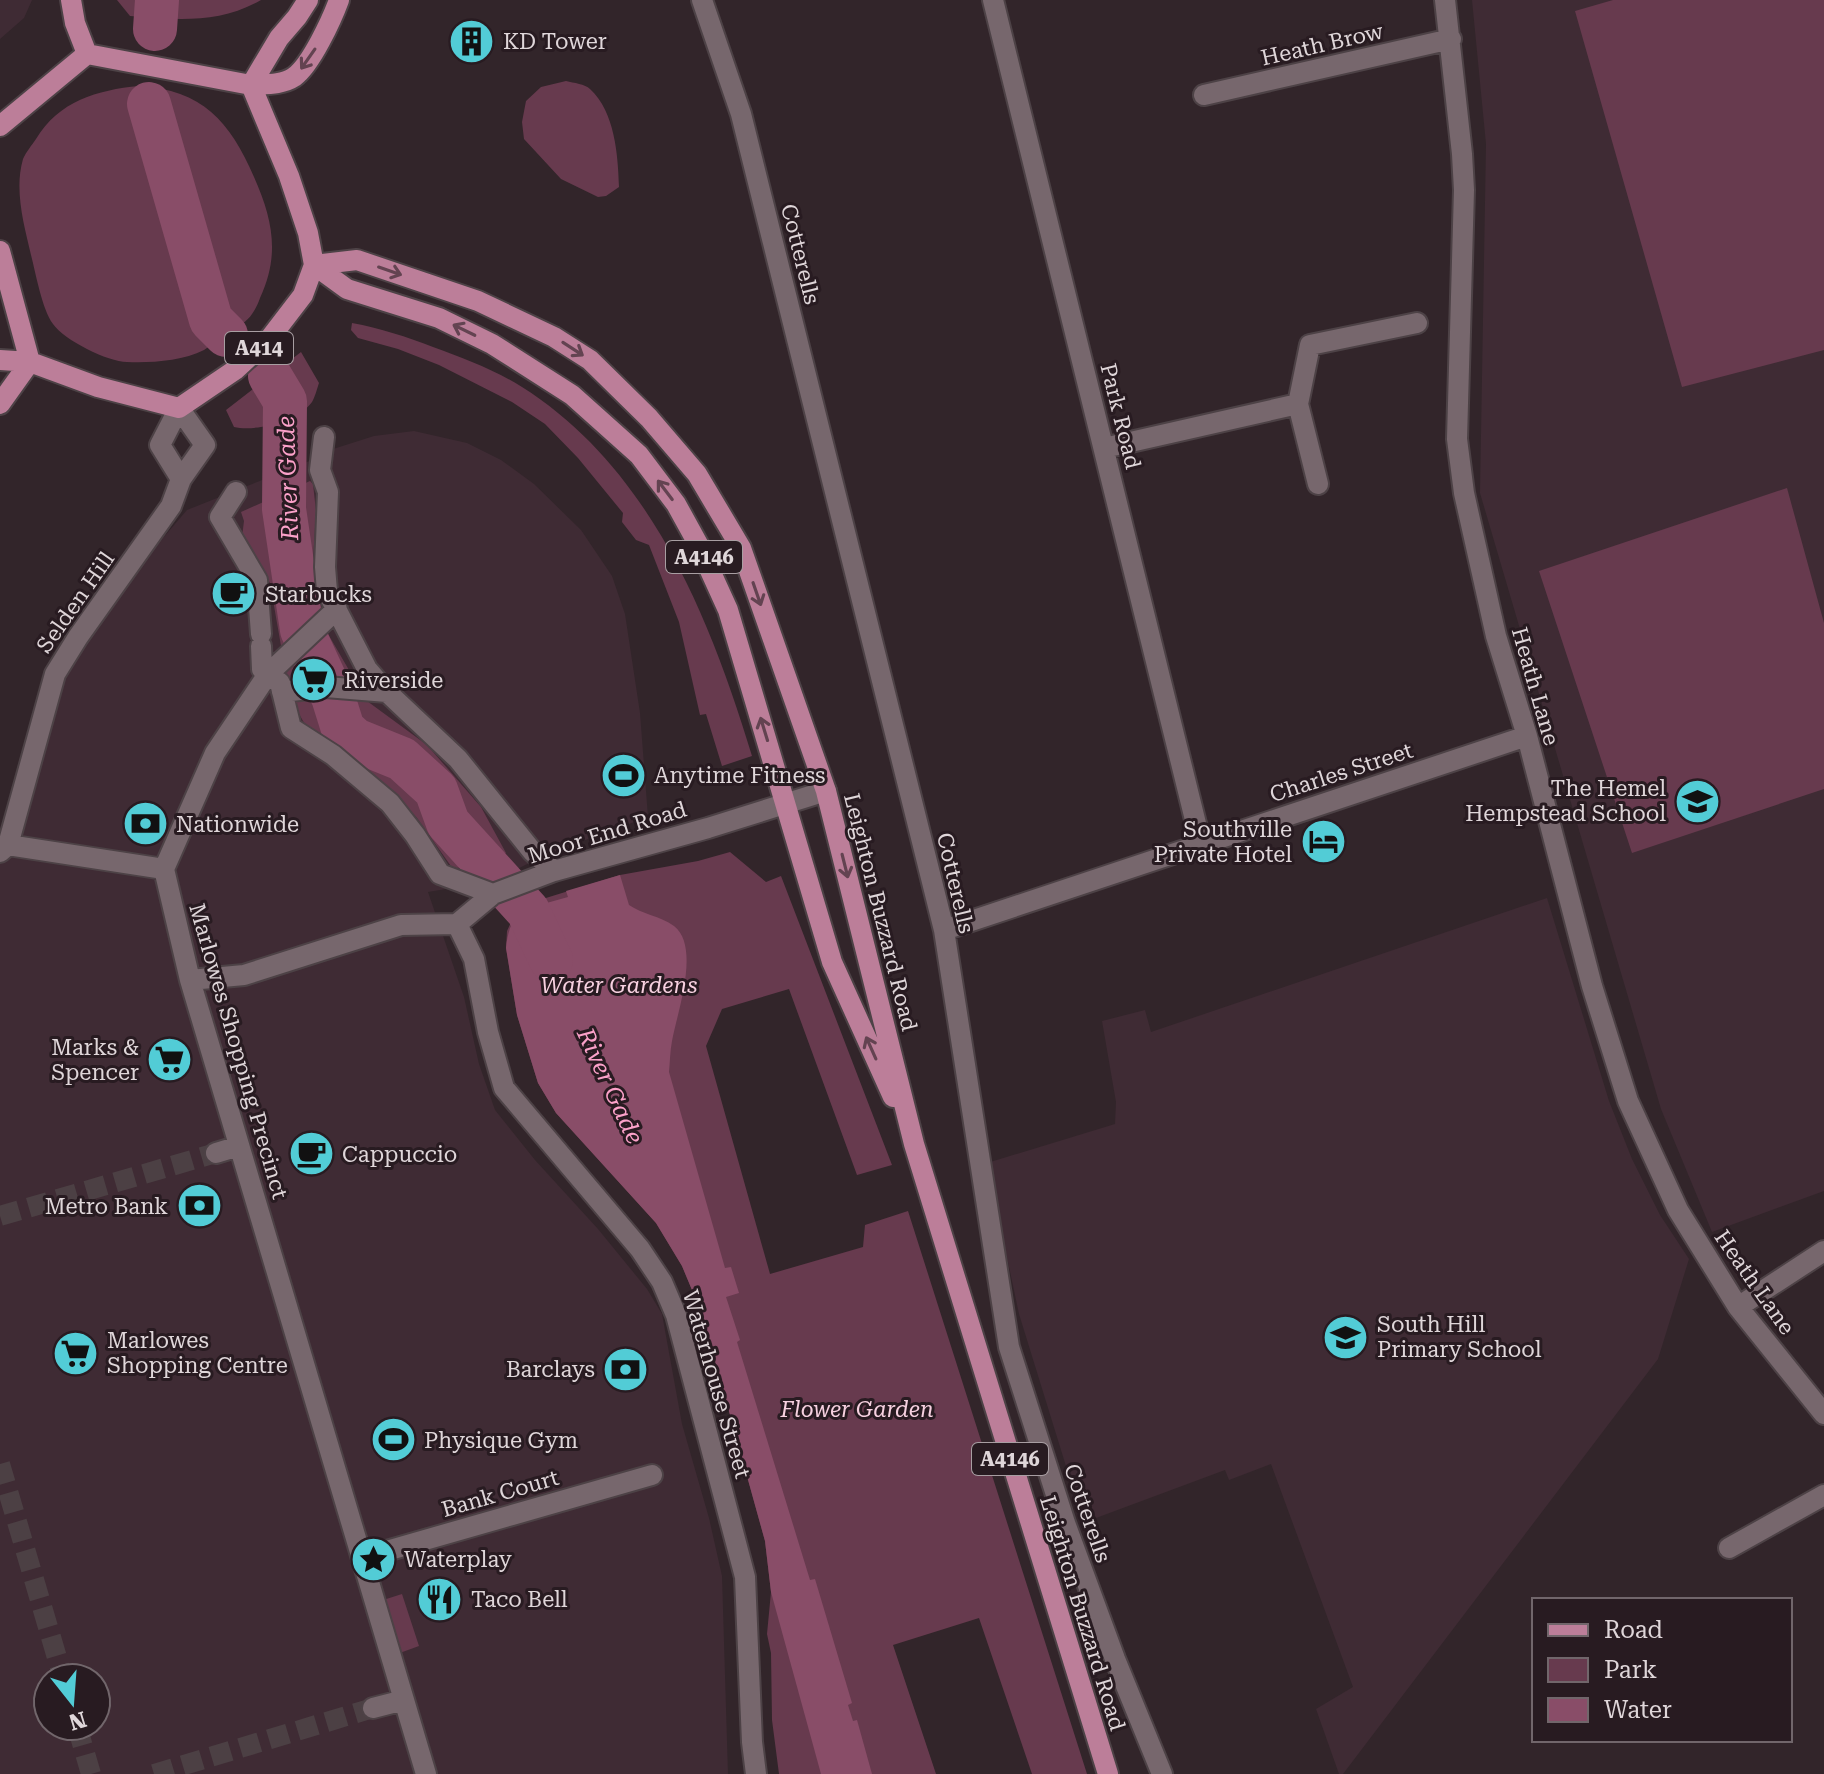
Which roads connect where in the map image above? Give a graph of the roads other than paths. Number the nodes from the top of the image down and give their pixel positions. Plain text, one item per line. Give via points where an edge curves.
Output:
1 (71, 0) edge
2 (308, 0) edge
3 (339, 0) edge
4 (702, 0) edge
5 (993, 0) edge
6 (1445, 0) edge
7 (1451, 39) junction
8 (87, 54) junction
9 (251, 85) junction
10 (1204, 95) dead end
11 (0, 126) edge
12 (0, 251) edge
13 (314, 265) junction
14 (1417, 323) dead end
15 (0, 360) edge
16 (30, 362) junction
17 (0, 404) edge
18 (1298, 404) junction
19 (179, 408) junction
20 (324, 437) dead end
21 (1104, 448) junction
22 (181, 479) junction
23 (1318, 484) dead end
24 (236, 492) dead end
25 (337, 609) junction
26 (268, 674) junction
27 (282, 692) junction
28 (387, 692) junction
29 (1527, 736) junction
30 (826, 791) junction
31 (787, 804) junction
32 (1201, 844) junction
33 (4, 849) edge
34 (164, 869) junction
35 (554, 871) junction
36 (493, 894) junction
37 (457, 924) junction
38 (944, 930) junction
39 (190, 980) junction
40 (914, 1144) junction
41 (239, 1146) junction
42 (216, 1153) tunnel mouth
43 (1824, 1251) edge
44 (1738, 1307) junction
45 (1824, 1414) edge
46 (652, 1475) dead end
47 (1824, 1495) edge
48 (1729, 1548) dead end
49 (362, 1558) junction
50 (404, 1700) junction
51 (373, 1708) tunnel mouth
52 (426, 1774) edge
53 (756, 1774) edge
54 (1108, 1774) edge
55 (1162, 1774) edge

1 - 8 main road
2 - 9 main road
3 -> 9 main road via 326,32 295,76
4 - 38 street, Cotterells via 741,114
5 - 21 street, Park Road
6 - 7 street, Heath Lane
7 - 10 street, Heath Brow
7 - 29 street, Heath Lane via 1464,190 1457,439 1496,636
8 - 9 main road
8 - 11 main road
9 - 13 main road via 289,176
12 - 16 main road
13 - 19 main road, A414 via 303,295 270,338 235,370
13 -> 30 main road, Leighton Buzzard Road / A4146 via 357,260 478,301 590,360 649,418 697,474 741,548
31 -> 13 main road, Leighton Buzzard Road / A4146 via 728,610 676,504 639,455 572,395 492,344 439,318 347,289
14 - 18 street via 1310,345
15 - 16 main road
16 - 17 main road
16 - 19 main road
18 - 21 street
18 - 23 street
19 - 22 street via 160,445
19 - 22 street, Selden Hill via 205,445
20 - 25 street via 320,470 328,492 325,567 327,591
21 - 32 street, Park Road
22 - 33 street, Selden Hill via 171,506 55,674
24 - 26 street via 220,517 257,580 262,669
25 - 26 street
25 - 28 street via 367,669
26 - 27 street
26 - 34 street via 215,753
27 - 28 street via 326,687
27 - 36 street via 291,728 390,803 440,874
28 - 35 street via 458,759
29 - 32 street, Charles Street
29 - 44 street, Heath Lane via 1592,986 1628,1101 1678,1210
30 - 31 street, Moor End Road
30 -> 40 main road, Leighton Buzzard Road / A4146
31 - 35 street, Moor End Road
40 -> 31 main road, Leighton Buzzard Road / A4146 via 832,962
32 - 38 street, Charles Street
33 - 34 street
34 - 39 street, Marlowes Shopping Precinct
35 - 36 street, Moor End Road
36 - 37 street, Moor End Road
37 - 39 street via 401,925 244,975
37 - 53 street, Waterhouse Street via 474,959 504,1088 640,1249 676,1315 745,1577
38 - 55 street, Cotterells via 1009,1347 1065,1523
39 - 41 street, Marlowes Shopping Precinct
40 - 54 main road, Leighton Buzzard Road / A4146
41 - 42 street
41 - 49 street, Marlowes Shopping Precinct
43 - 44 street
44 - 45 street, Heath Lane
46 - 49 street, Bank Court
47 - 48 street
49 - 50 street, Marlowes Shopping Precinct
50 - 51 street
50 - 52 street, Marlowes Shopping Precinct

